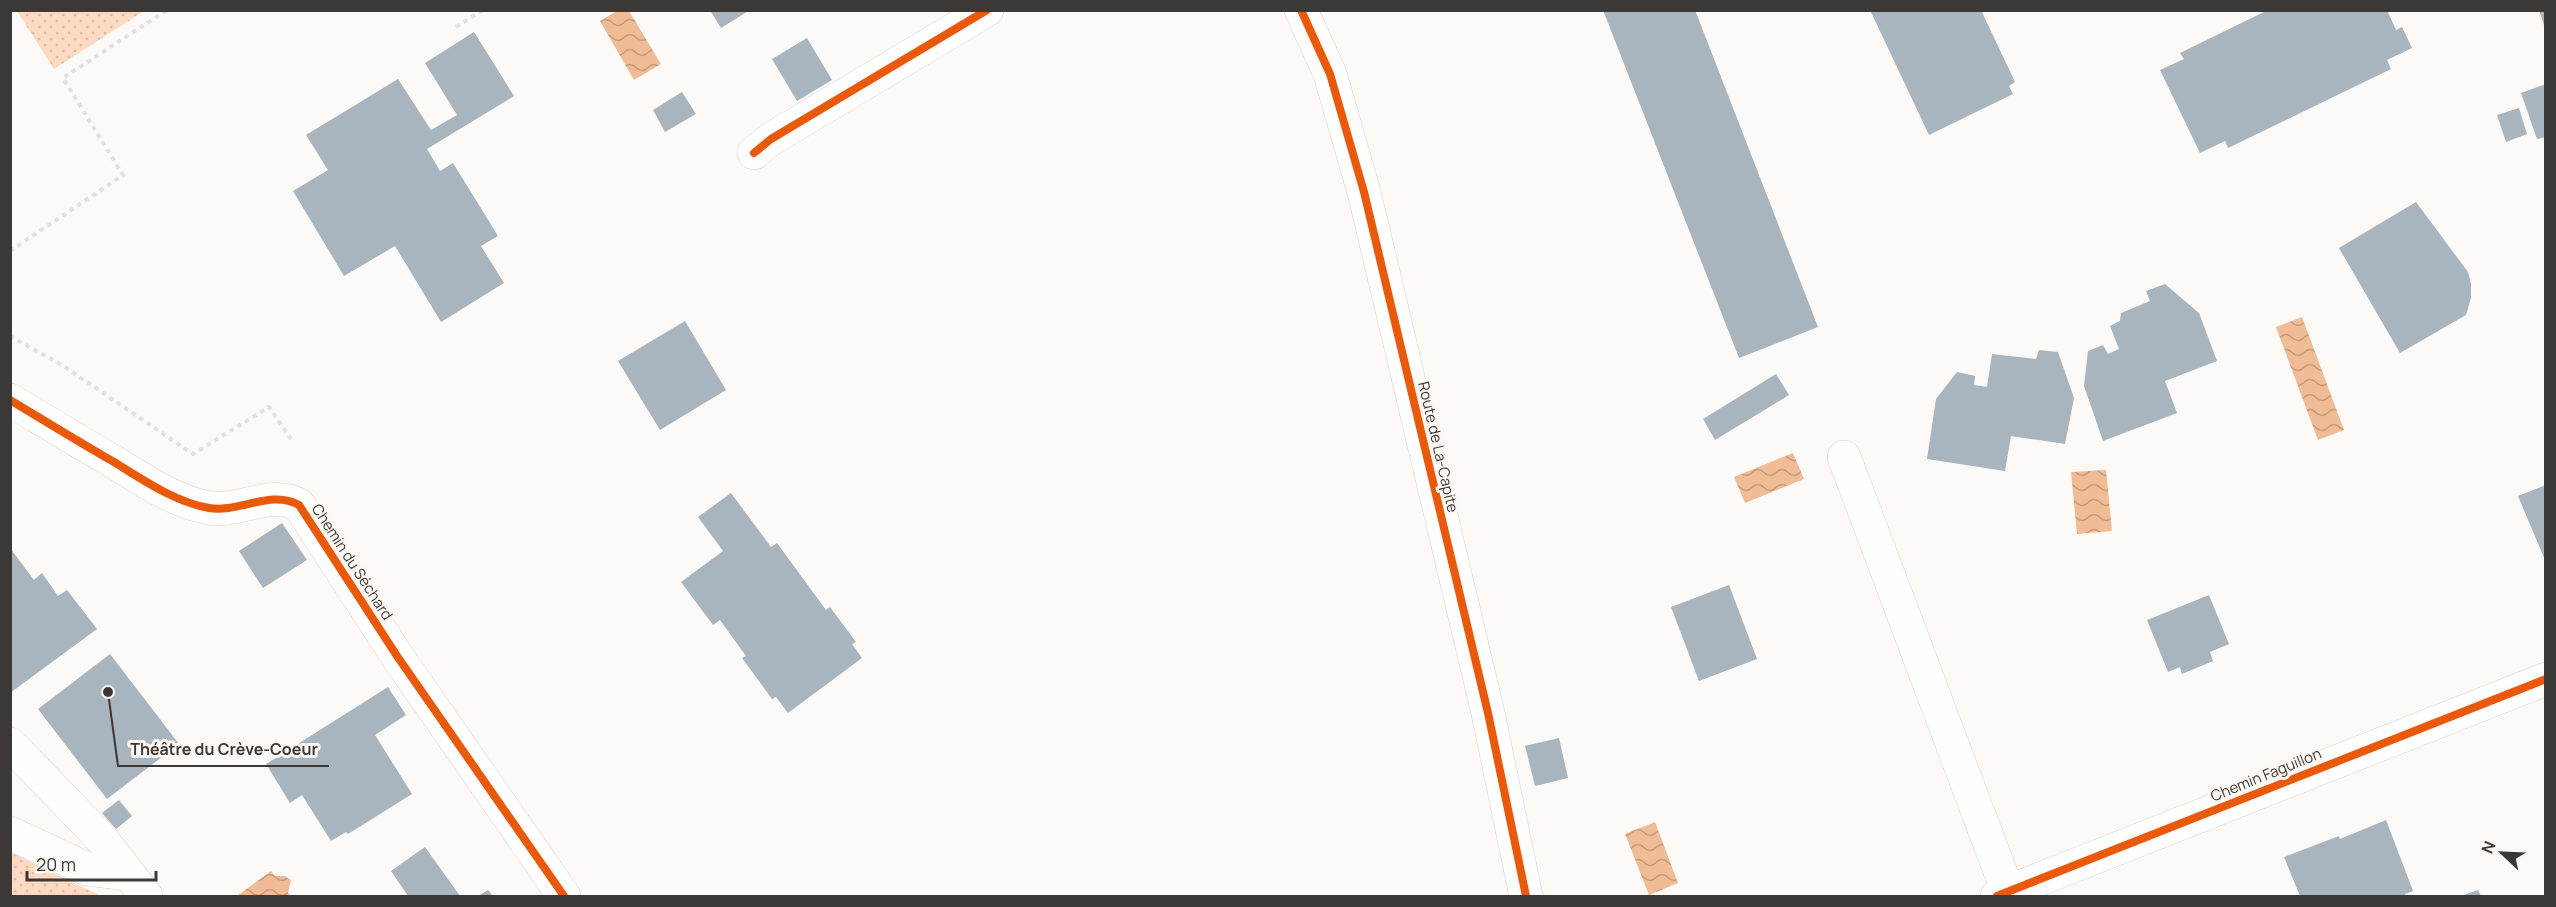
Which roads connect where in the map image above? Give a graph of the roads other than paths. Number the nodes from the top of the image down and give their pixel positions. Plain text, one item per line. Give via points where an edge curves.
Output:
1 (987, 10) edge
2 (1301, 10) edge
3 (754, 153) dead end
4 (10, 400) edge
5 (1844, 457) dead end
6 (2546, 679) edge
7 (10, 744) edge
8 (10, 833) edge
9 (138, 885) edge
10 (2003, 894) edge
11 (564, 897) edge
12 (1526, 897) edge

1 - 3 street via 771,139
2 - 12 street, Route de La-Capite via 1330,74 1364,192 1488,713
4 - 11 street, Chemin du Séchard via 157,488 191,502 228,508 288,499 299,505 397,656
5 - 10 street
6 - 10 street, Chemin Faguillon
7 - 9 street via 101,838
8 - 9 street via 87,869

